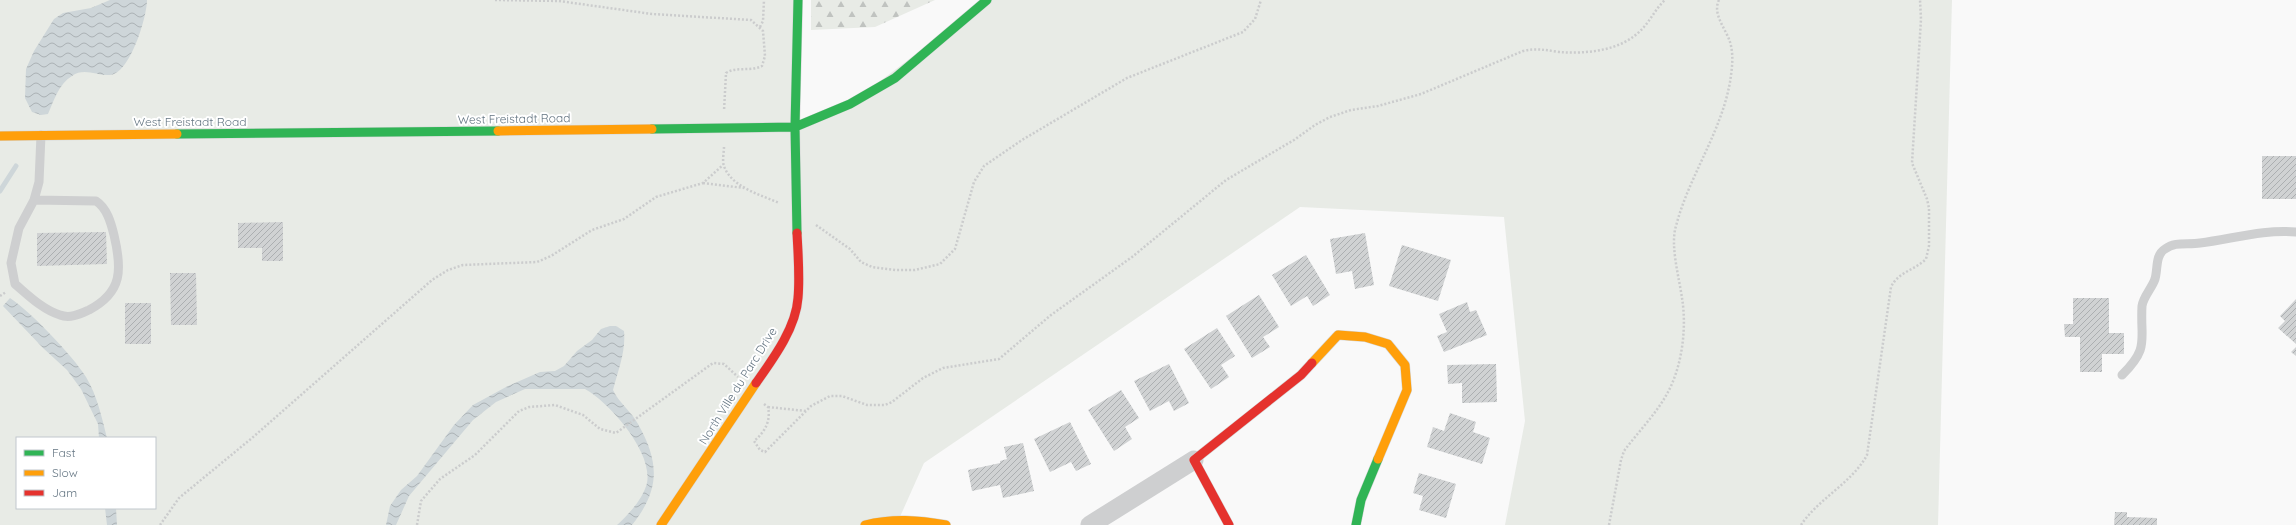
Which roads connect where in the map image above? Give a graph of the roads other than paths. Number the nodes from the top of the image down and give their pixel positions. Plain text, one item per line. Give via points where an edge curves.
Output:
1 (798, 0) edge
2 (987, 0) edge
3 (795, 127) junction
4 (41, 135) junction
5 (0, 136) edge
6 (34, 200) junction
7 (2296, 232) edge
8 (2122, 375) dead end
9 (1194, 460) junction
10 (661, 525) edge
11 (865, 525) edge
12 (946, 525) edge
13 (1090, 525) edge
14 (1229, 525) edge
15 (1356, 525) edge

1 - 3 street, North Ville du Parc Drive
2 - 3 street, West Freistadt Road via 895,78 850,104
3 - 4 street, West Freistadt Road
3 - 10 street, North Ville du Parc Drive via 798,299 793,318 777,352
4 - 5 street, West Freistadt Road
4 - 6 lane via 40,175
6 - 6 lane via 19,228 12,264 15,284 40,305 60,316 76,316 102,303 113,290 119,274 119,257 103,205 96,201
7 - 8 lane via 2284,231 2199,243 2173,244 2164,249 2158,255 2155,280 2142,305 2143,340 2137,361
9 - 13 street
9 - 14 street
9 - 15 street via 1301,375 1338,335 1365,337 1388,344 1405,365 1407,390 1361,500
11 - 12 street via 886,519 916,519

